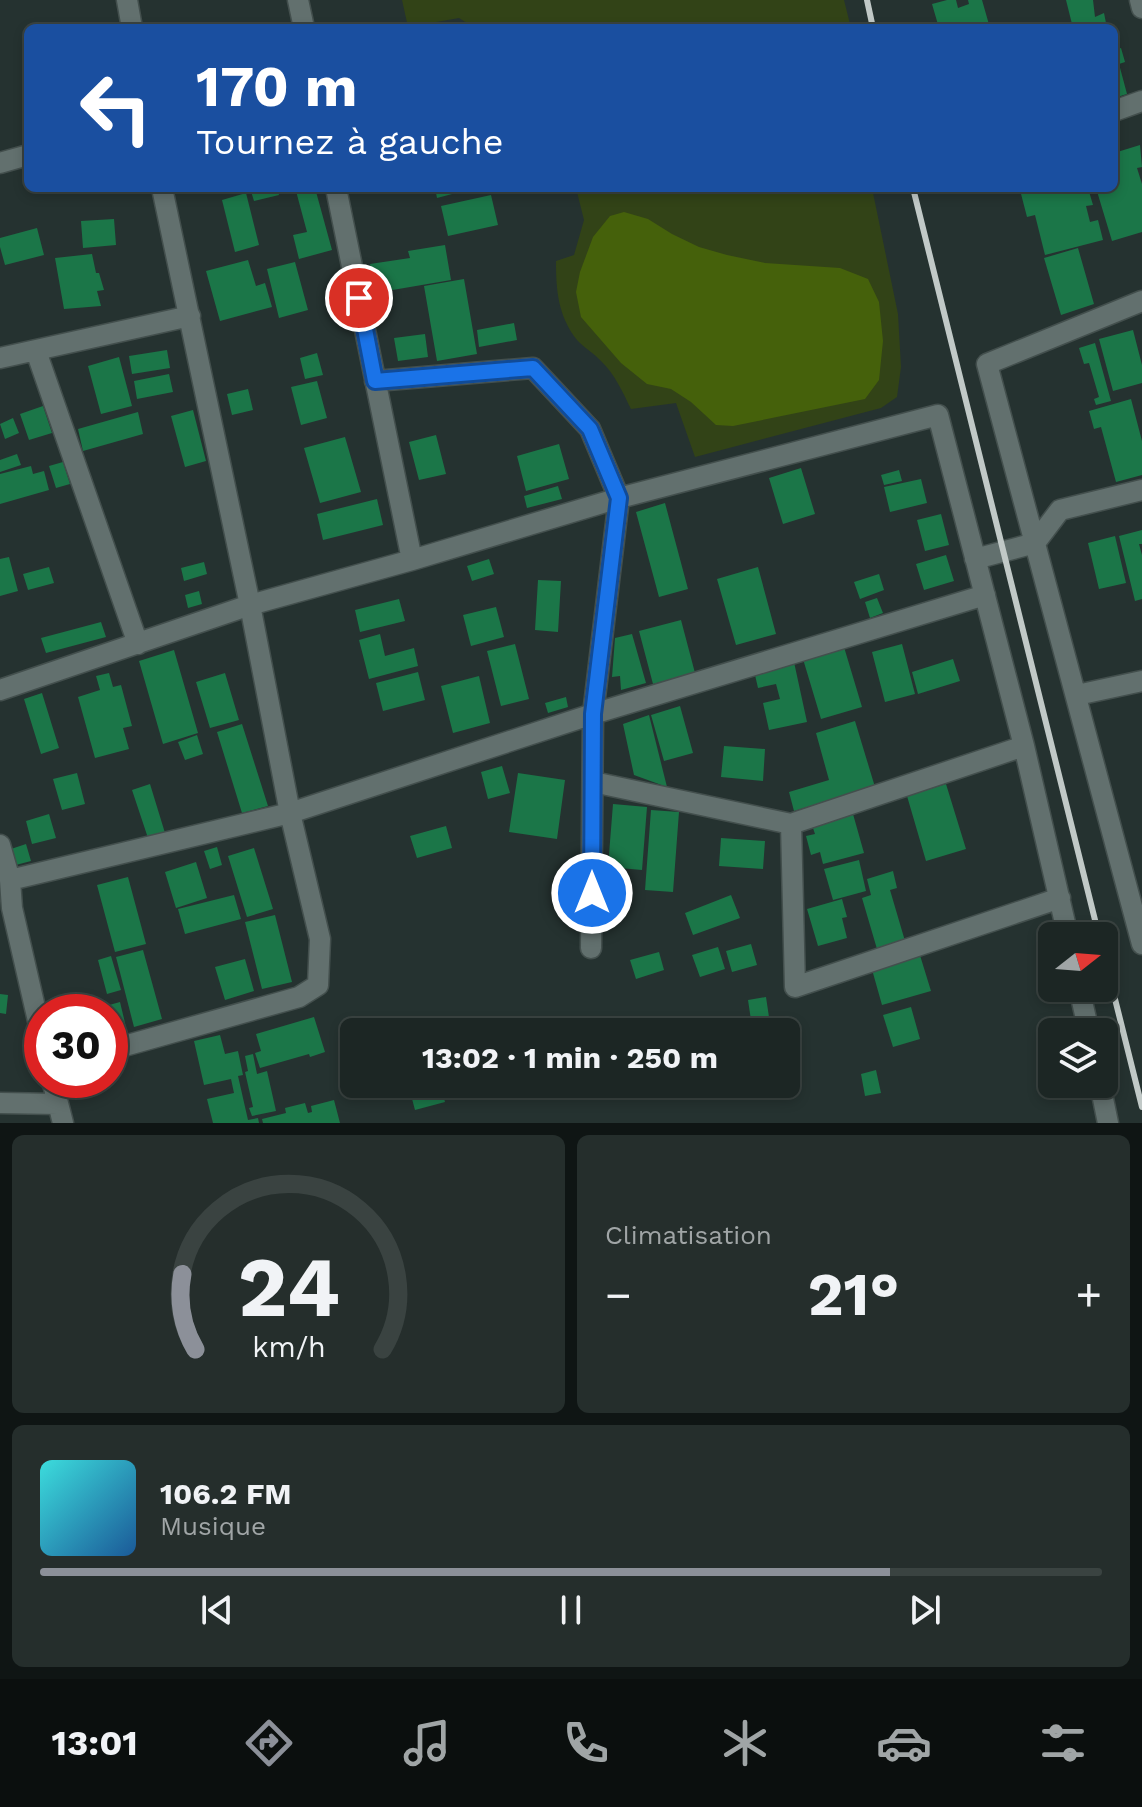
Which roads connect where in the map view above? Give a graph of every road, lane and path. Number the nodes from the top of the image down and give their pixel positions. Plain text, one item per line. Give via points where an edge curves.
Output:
1 (127, 0) edge
2 (298, 0) edge
3 (1140, 0) edge
4 (1142, 8) edge
5 (131, 24) edge
6 (303, 24) edge
7 (1142, 101) edge
8 (1118, 110) edge
9 (24, 156) edge
10 (0, 163) edge
11 (163, 192) edge
12 (337, 192) edge
13 (1142, 301) edge
14 (190, 316) junction
15 (36, 351) junction
16 (0, 358) edge
17 (375, 381) junction
18 (1142, 490) edge
19 (619, 498) junction
20 (1035, 543) junction
21 (975, 559) junction
22 (412, 560) junction
23 (985, 595) junction
24 (250, 605) junction
25 (138, 644) junction
26 (1142, 681) edge
27 (0, 690) edge
28 (1077, 695) junction
29 (593, 714) junction
30 (1024, 746) junction
31 (593, 782) junction
32 (290, 813) junction
33 (791, 824) junction
34 (0, 845) edge
35 (10, 880) junction
36 (1060, 898) junction
37 (6, 908) edge
38 (1065, 922) edge
39 (1142, 944) edge
40 (591, 948) dead end
41 (30, 994) edge
42 (128, 1045) edge
43 (1103, 1098) edge
44 (0, 1103) edge
45 (60, 1114) edge
46 (1108, 1123) edge

1 - 5 street
2 - 6 street
3 - 4 street
7 - 8 street
9 - 10 street
11 - 14 street
12 - 17 street
13 - 20 street via 987,364
14 - 15 street
14 - 24 street
15 - 16 street
15 - 25 street
17 - 19 street via 533,368 590,429
17 - 22 street
18 - 20 street via 1060,510
19 - 21 street via 938,415
19 - 22 street
19 - 29 street
20 - 21 street
20 - 28 street
21 - 23 street
22 - 24 street
23 - 29 street
23 - 30 street
24 - 25 street
24 - 32 street
25 - 27 street
26 - 28 street
28 - 39 street
29 - 31 street
29 - 32 street
30 - 33 street
30 - 36 street
31 - 33 street
31 - 40 street
32 - 35 street
32 - 42 street via 320,939 318,985 299,997
33 - 36 street via 795,987
34 - 35 street
35 - 37 street
36 - 38 street
37 - 41 street
43 - 46 street
44 - 45 street

